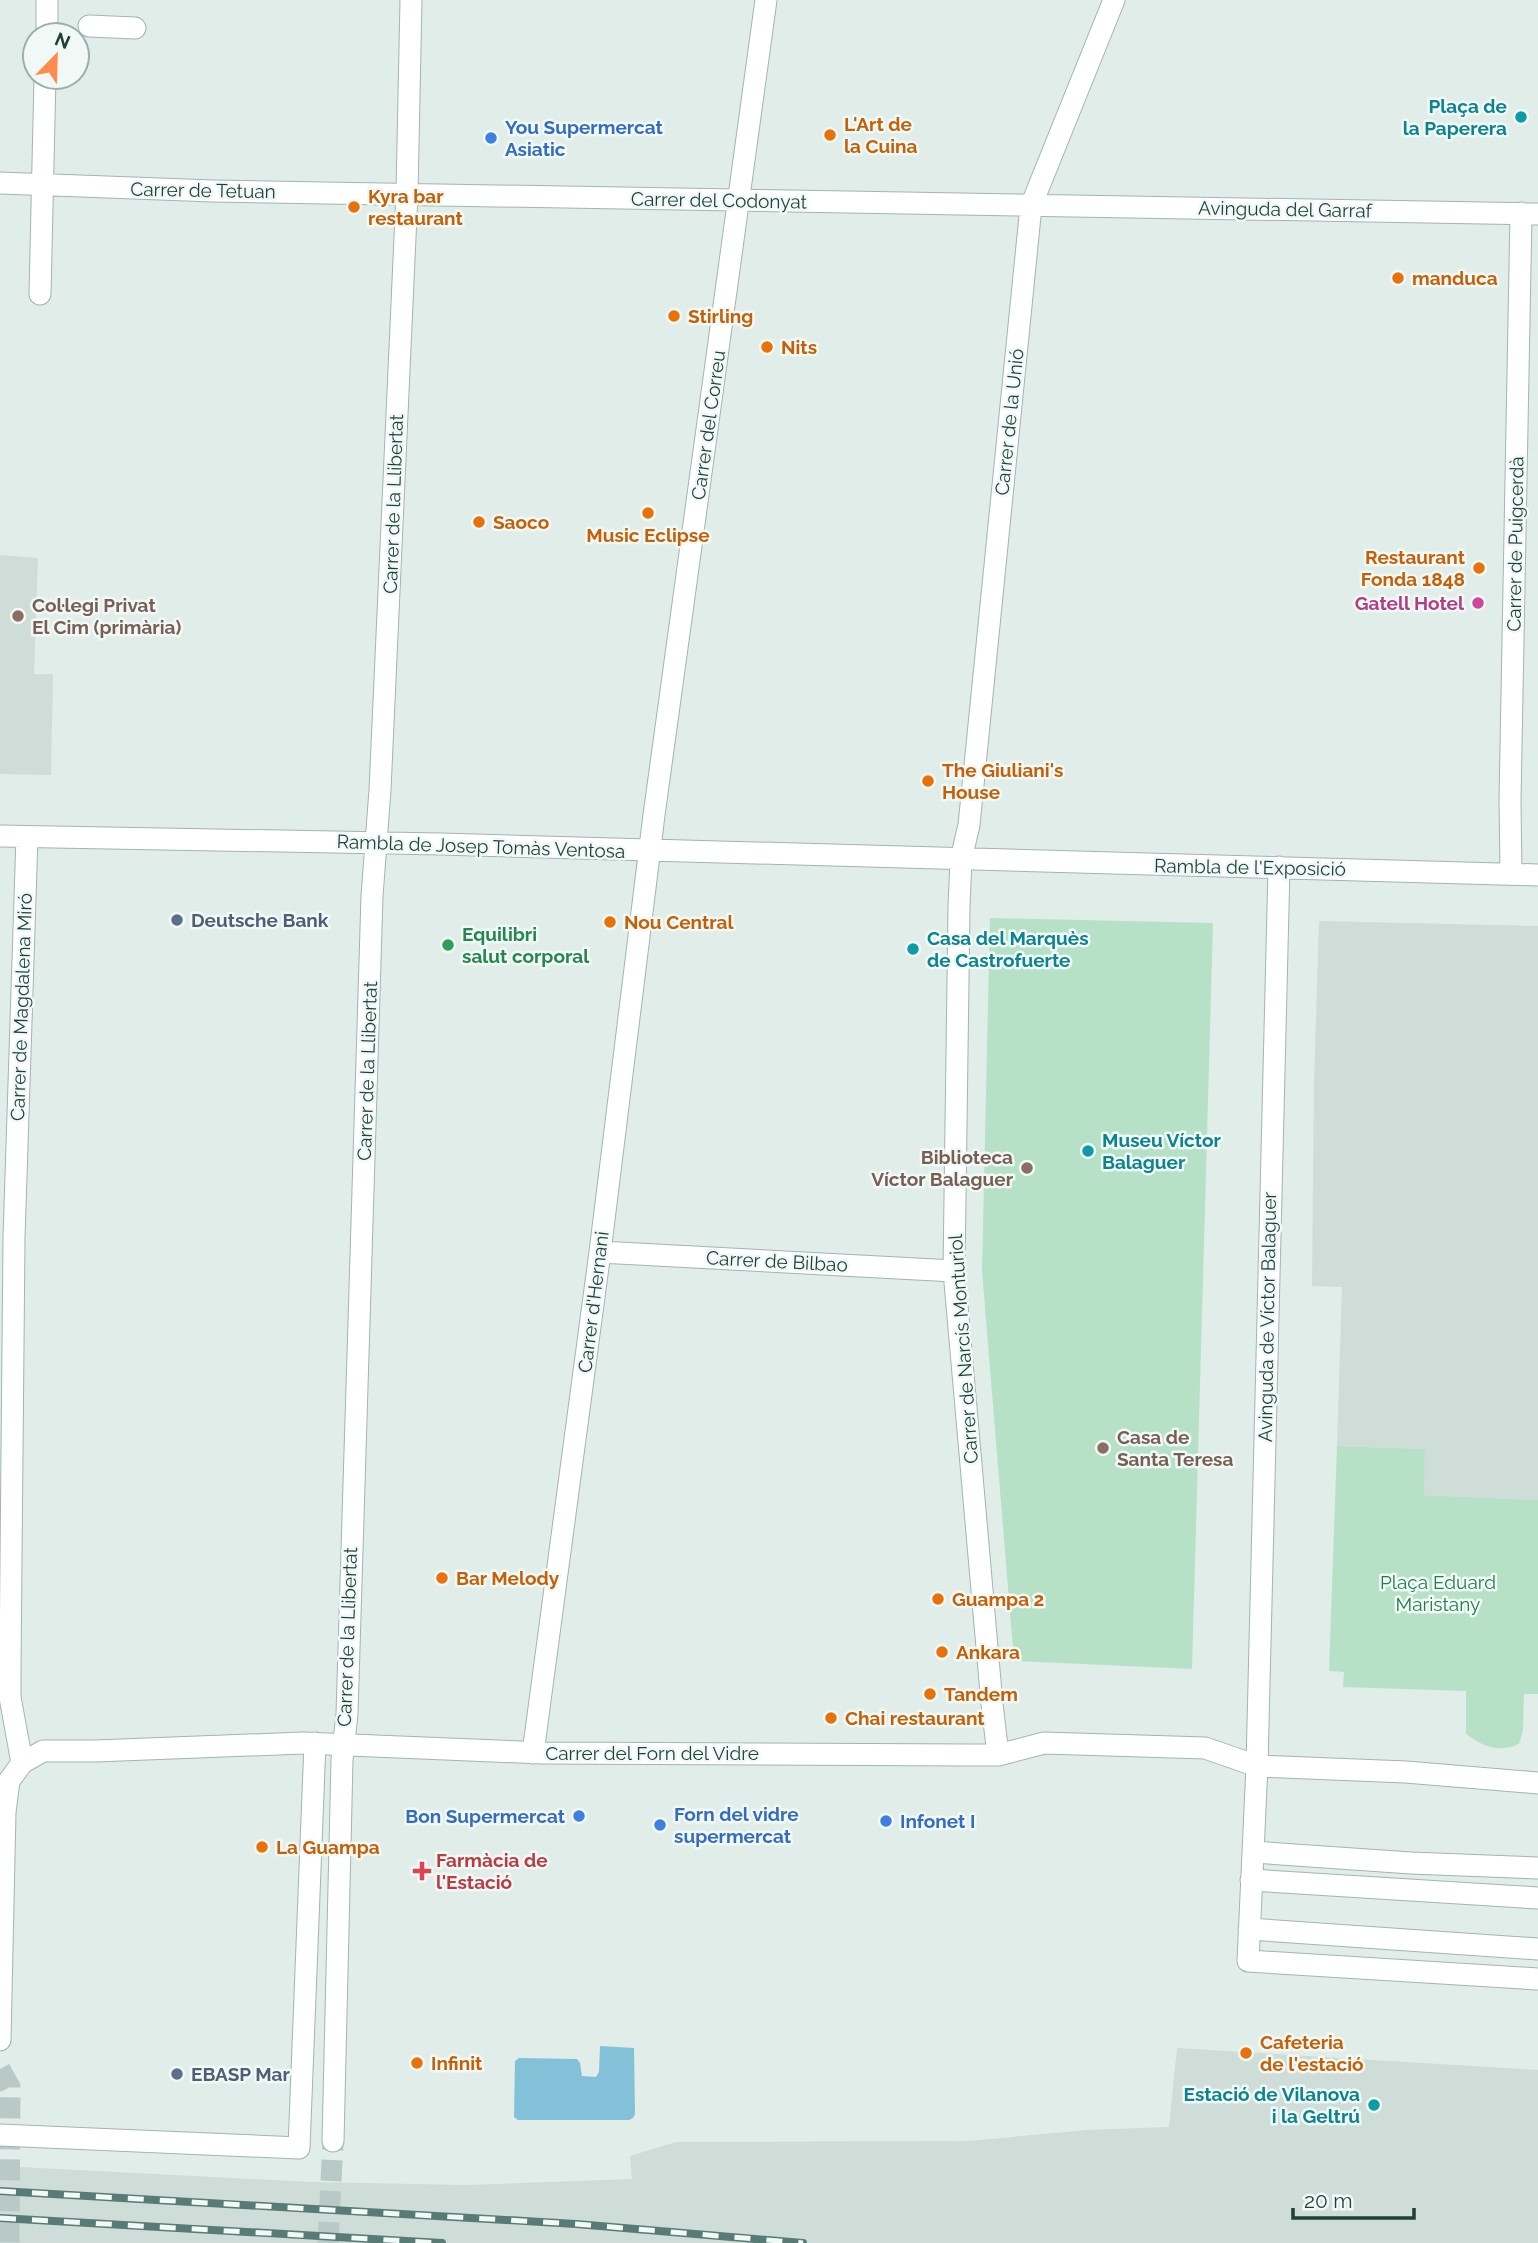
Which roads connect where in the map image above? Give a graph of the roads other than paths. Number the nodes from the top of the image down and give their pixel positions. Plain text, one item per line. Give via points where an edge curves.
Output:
1 (47, 0) edge
2 (411, 0) edge
3 (766, 0) edge
4 (1114, 0) edge
5 (47, 21) edge
6 (91, 26) edge
7 (135, 28) dead end
8 (45, 91) edge
9 (0, 183) edge
10 (43, 185) junction
11 (407, 193) junction
12 (739, 201) junction
13 (1031, 206) junction
14 (1529, 213) edge
15 (40, 294) dead end
16 (0, 836) edge
17 (27, 837) junction
18 (376, 844) junction
19 (649, 851) junction
20 (961, 859) junction
21 (1279, 867) junction
22 (1511, 874) junction
23 (1538, 875) edge
24 (7, 1238) edge
25 (600, 1252) junction
26 (954, 1271) junction
27 (315, 1743) junction
28 (342, 1752) junction
29 (533, 1753) junction
30 (998, 1755) junction
31 (22, 1763) junction
32 (1257, 1766) junction
33 (4, 1779) edge
34 (1538, 1783) edge
35 (1253, 1852) junction
36 (1538, 1868) edge
37 (1251, 1880) junction
38 (1538, 1898) edge
39 (1249, 1929) junction
40 (1538, 1949) edge
41 (1538, 1979) edge
42 (0, 2040) edge
43 (0, 2135) edge
44 (332, 2141) tunnel mouth

1 - 5 street
2 - 11 street, Carrer de la Llibertat
3 - 12 street, Carrer del Correu
4 - 13 street, Carrer de la Unió
6 - 7 street
8 - 10 street
9 - 10 street, Carrer de Tetuan
10 - 11 street, Carrer de Tetuan
10 - 15 street
11 - 12 street, Carrer del Codonyat
11 - 18 street, Carrer de la Llibertat
12 - 13 street, Carrer del Codonyat
12 - 19 street, Carrer del Correu
13 - 14 street, Avinguda del Garraf
13 - 20 street, Carrer de la Unió via 969,825
14 - 22 street, Carrer de Puigcerdà
16 - 17 street, Rambla de Josep Tomàs Ventosa
17 - 18 street, Rambla de Josep Tomàs Ventosa
17 - 24 street, Carrer de Magdalena Miró
18 - 19 street, Rambla de Josep Tomàs Ventosa
18 - 28 street, Carrer de la Llibertat via 347,1714
19 - 20 street, Rambla de Josep Tomàs Ventosa
19 - 25 street, Carrer d'Hernani
20 - 21 street, Rambla de l'Exposició
20 - 26 street, Carrer de Narcís Monturiol
21 - 22 street, Rambla de l'Exposició
21 - 32 street, Avinguda de Víctor Balaguer
22 - 23 street, Rambla de l'Exposició
24 - 31 street, Carrer de Magdalena Miró via 10,1697
25 - 26 street, Carrer de Bilbao
25 - 29 street, Carrer d'Hernani
26 - 30 street, Carrer de Narcís Monturiol
27 - 28 street, Carrer del Forn del Vidre
27 - 31 street, Carrer del Forn del Vidre via 43,1751
27 - 43 street, Carrer de la Llibertat via 299,2148
28 - 29 street, Carrer del Forn del Vidre
28 - 44 street, Carrer de la Llibertat
29 - 30 street, Carrer del Forn del Vidre
30 - 32 street, Carrer del Forn del Vidre via 1044,1743 1205,1748
31 - 33 street
32 - 34 street
32 - 35 street
33 - 42 street
35 - 36 street
35 - 37 street
37 - 38 street
37 - 39 street
39 - 40 street
39 - 41 street via 1248,1961

